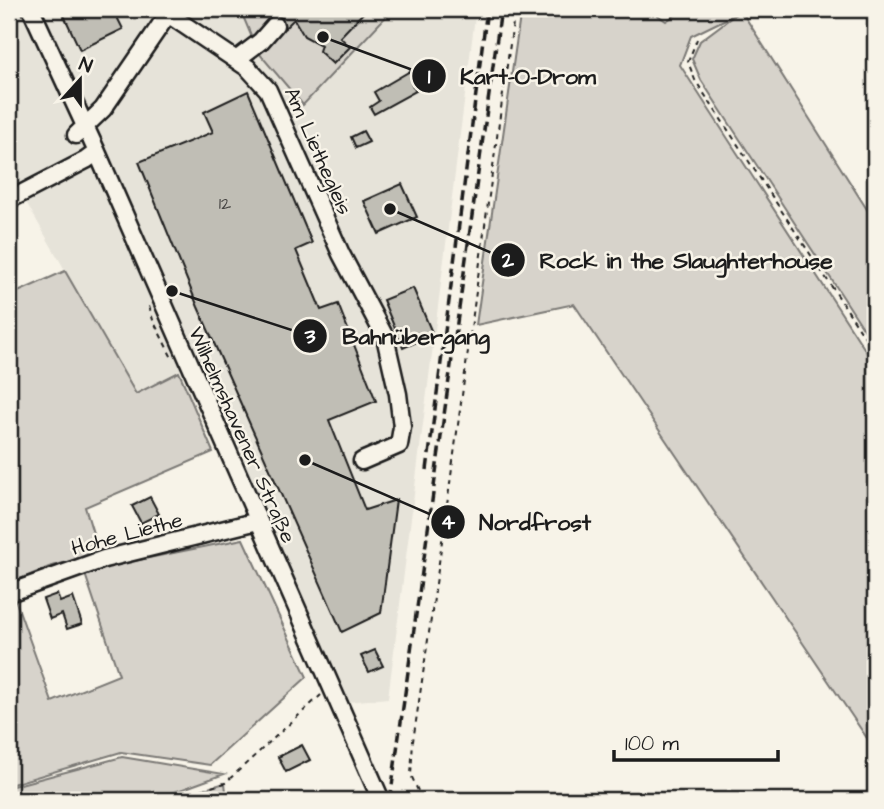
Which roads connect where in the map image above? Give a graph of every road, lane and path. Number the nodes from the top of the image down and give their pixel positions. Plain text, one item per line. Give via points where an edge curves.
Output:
1 (31, 9) edge
2 (515, 9) edge
3 (170, 12) edge
4 (275, 25) dead end
5 (697, 38) dead end
6 (236, 60) junction
7 (80, 131) junction
8 (97, 152) junction
9 (9, 200) edge
10 (875, 352) edge
11 (362, 461) dead end
12 (258, 521) junction
13 (9, 593) edge
14 (331, 689) junction
15 (173, 799) edge
16 (382, 800) edge
17 (422, 800) edge

1 - 7 street, Wilhelmshavener Straße
2 - 17 path via 413,740 411,775
3 - 6 street, Am Liethegleis
3 - 7 street, Am Liethegleis via 103,109
4 - 6 street
5 - 10 path via 688,62 695,80
6 - 11 street, Am Liethegleis via 268,90 341,254 385,337 398,394 400,445
7 - 8 street, Wilhelmshavener Straße
8 - 9 street
8 - 12 street, Wilhelmshavener Straße
12 - 13 street, Hohe Liethe via 104,559
12 - 14 street, Wilhelmshavener Straße
14 - 15 path via 225,783
14 - 16 street, Wilhelmshavener Straße

